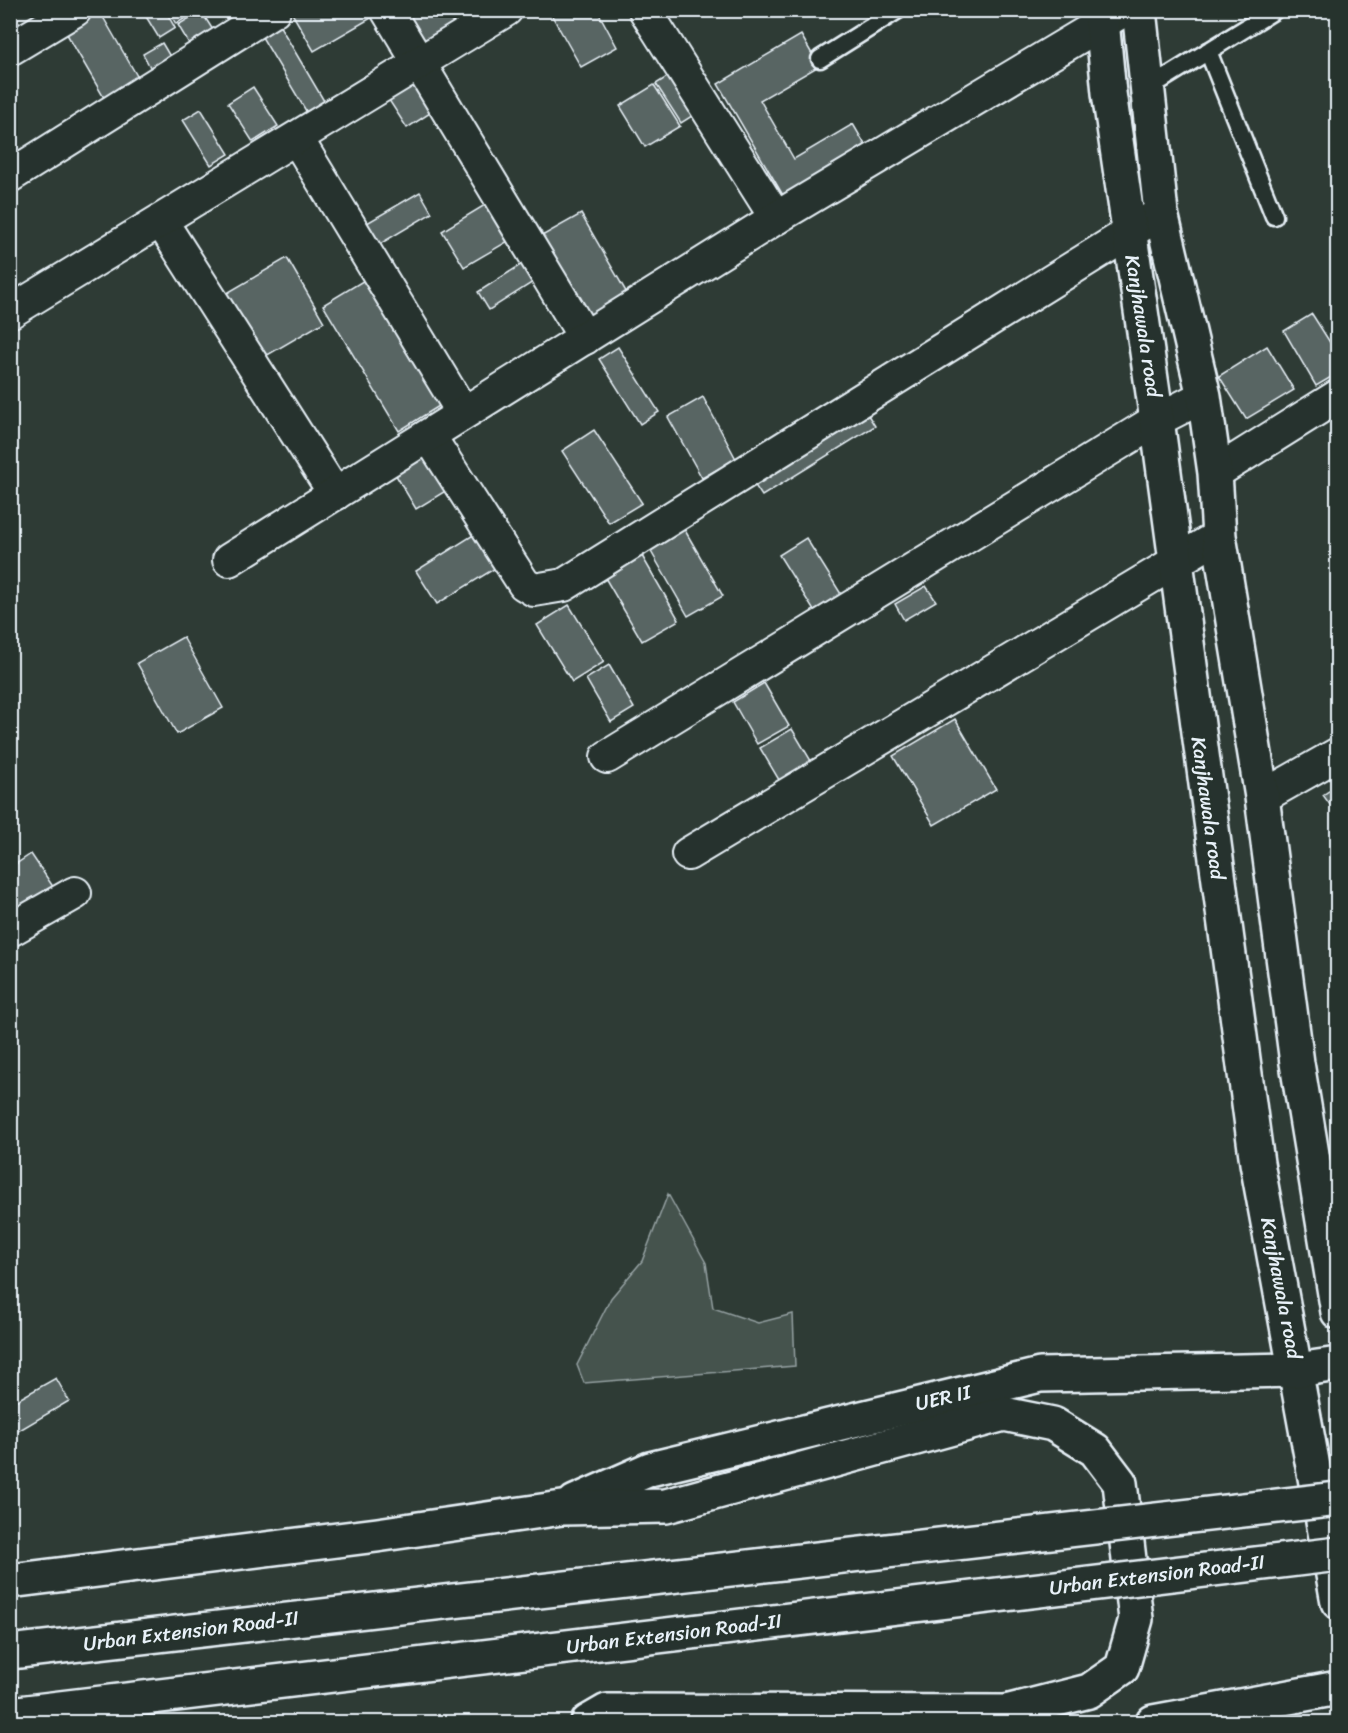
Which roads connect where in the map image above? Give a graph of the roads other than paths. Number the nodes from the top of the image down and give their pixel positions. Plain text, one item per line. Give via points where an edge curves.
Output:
1 (75, 10) edge
2 (274, 10) edge
3 (387, 10) edge
4 (506, 10) edge
5 (645, 10) edge
6 (898, 10) edge
7 (1139, 10) edge
8 (1275, 10) edge
9 (1109, 15) edge
10 (10, 49) edge
11 (1208, 51) junction
12 (820, 59) dead end
13 (417, 64) junction
14 (1147, 89) junction
15 (297, 139) junction
16 (10, 176) edge
17 (1161, 213) junction
18 (1274, 216) dead end
19 (776, 218) junction
20 (161, 221) junction
21 (1129, 232) junction
22 (10, 312) edge
23 (585, 338) junction
24 (1204, 396) junction
25 (1338, 396) edge
26 (464, 413) junction
27 (1157, 420) junction
28 (429, 436) junction
29 (1215, 472) junction
30 (335, 494) junction
31 (1219, 537) junction
32 (229, 560) dead end
33 (1176, 563) junction
34 (1338, 754) edge
35 (607, 757) dead end
36 (1262, 797) junction
37 (688, 854) dead end
38 (75, 893) dead end
39 (14, 921) edge
40 (1338, 1312) edge
41 (1338, 1364) edge
42 (1297, 1370) junction
43 (1338, 1499) edge
44 (562, 1508) junction
45 (1338, 1554) edge
46 (10, 1581) edge
47 (1338, 1602) edge
48 (10, 1652) edge
49 (1338, 1688) edge
50 (10, 1714) edge
51 (588, 1722) edge
52 (1153, 1722) edge

1 - 10 street
2 - 16 street
3 - 13 street
4 - 13 street
5 - 19 street
6 - 12 lane
7 - 14 main road, Kanjhawala road
8 - 11 lane
9 - 19 street
9 - 21 main road, Kanjhawala road
11 - 14 lane
11 - 18 lane
13 - 15 street
13 - 23 street
14 - 17 main road, Kanjhawala road
15 - 20 street
15 - 26 street
17 - 21 street
17 - 24 main road, Kanjhawala road
19 - 23 street
20 - 22 street
20 - 30 street
21 - 27 main road, Kanjhawala road
21 - 28 street via 556,587 534,590 524,584
23 - 26 street
24 - 27 street
24 - 29 main road, Kanjhawala road
25 - 29 street
26 - 28 street
27 - 33 main road, Kanjhawala road
27 - 35 street
28 - 30 street
29 - 31 main road, Kanjhawala road
30 - 32 street
31 - 33 street
31 - 36 main road, Kanjhawala road
33 - 37 street
33 - 42 main road, Kanjhawala road via 1257,1163
34 - 36 street
36 - 40 main road, Kanjhawala road via 1296,1063
38 - 39 street
41 - 42 main road, UER II
42 - 44 main road, UER II via 1040,1375 650,1469
42 - 47 main road, Kanjhawala road
43 - 48 main road, Urban Extension Road-II, bridge
44 - 46 main road
44 - 51 main road via 666,1506 1004,1414 1053,1424 1095,1450 1120,1483 1136,1619 1122,1668 1089,1691 1006,1712 607,1711
45 - 50 main road, Urban Extension Road-II, bridge
49 - 52 main road

